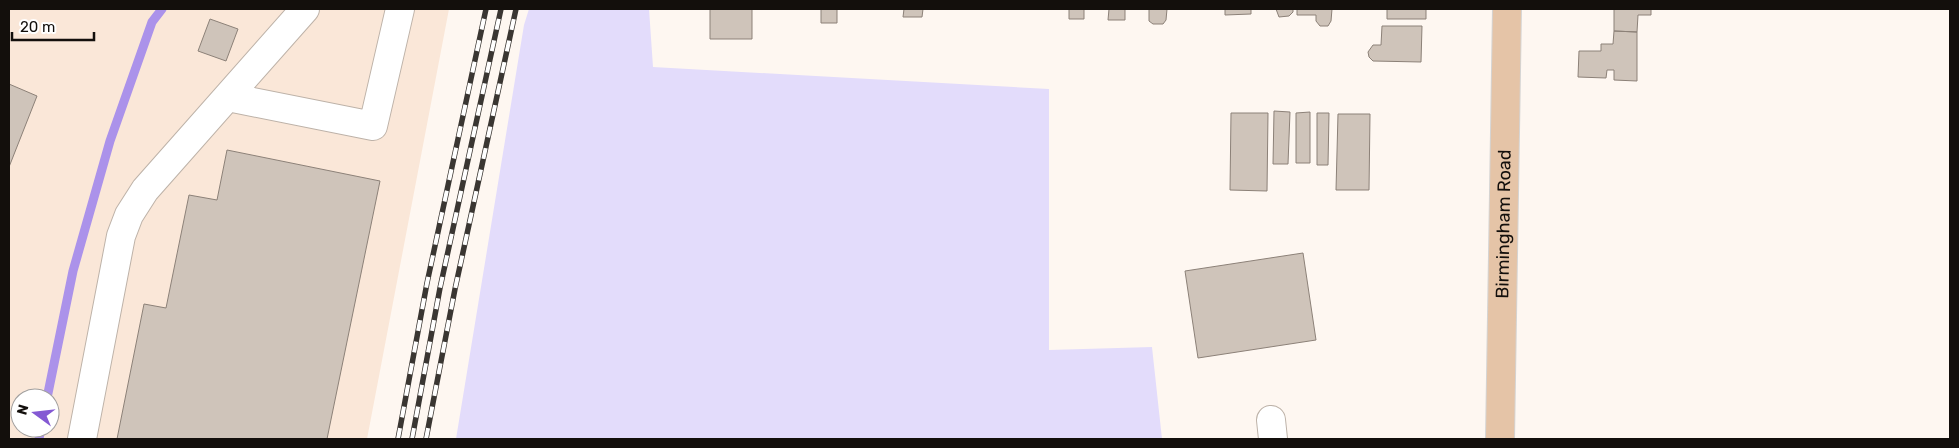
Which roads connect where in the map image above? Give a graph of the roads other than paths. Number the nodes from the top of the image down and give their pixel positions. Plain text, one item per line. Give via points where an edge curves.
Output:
1 (305, 9) edge
2 (400, 9) edge
3 (1506, 9) edge
4 (228, 97) junction
5 (82, 439) edge
6 (1500, 439) edge

1 - 4 lane
2 - 4 lane via 373,126
3 - 6 main road, Birmingham Road
4 - 5 lane via 145,190 129,215 121,236

